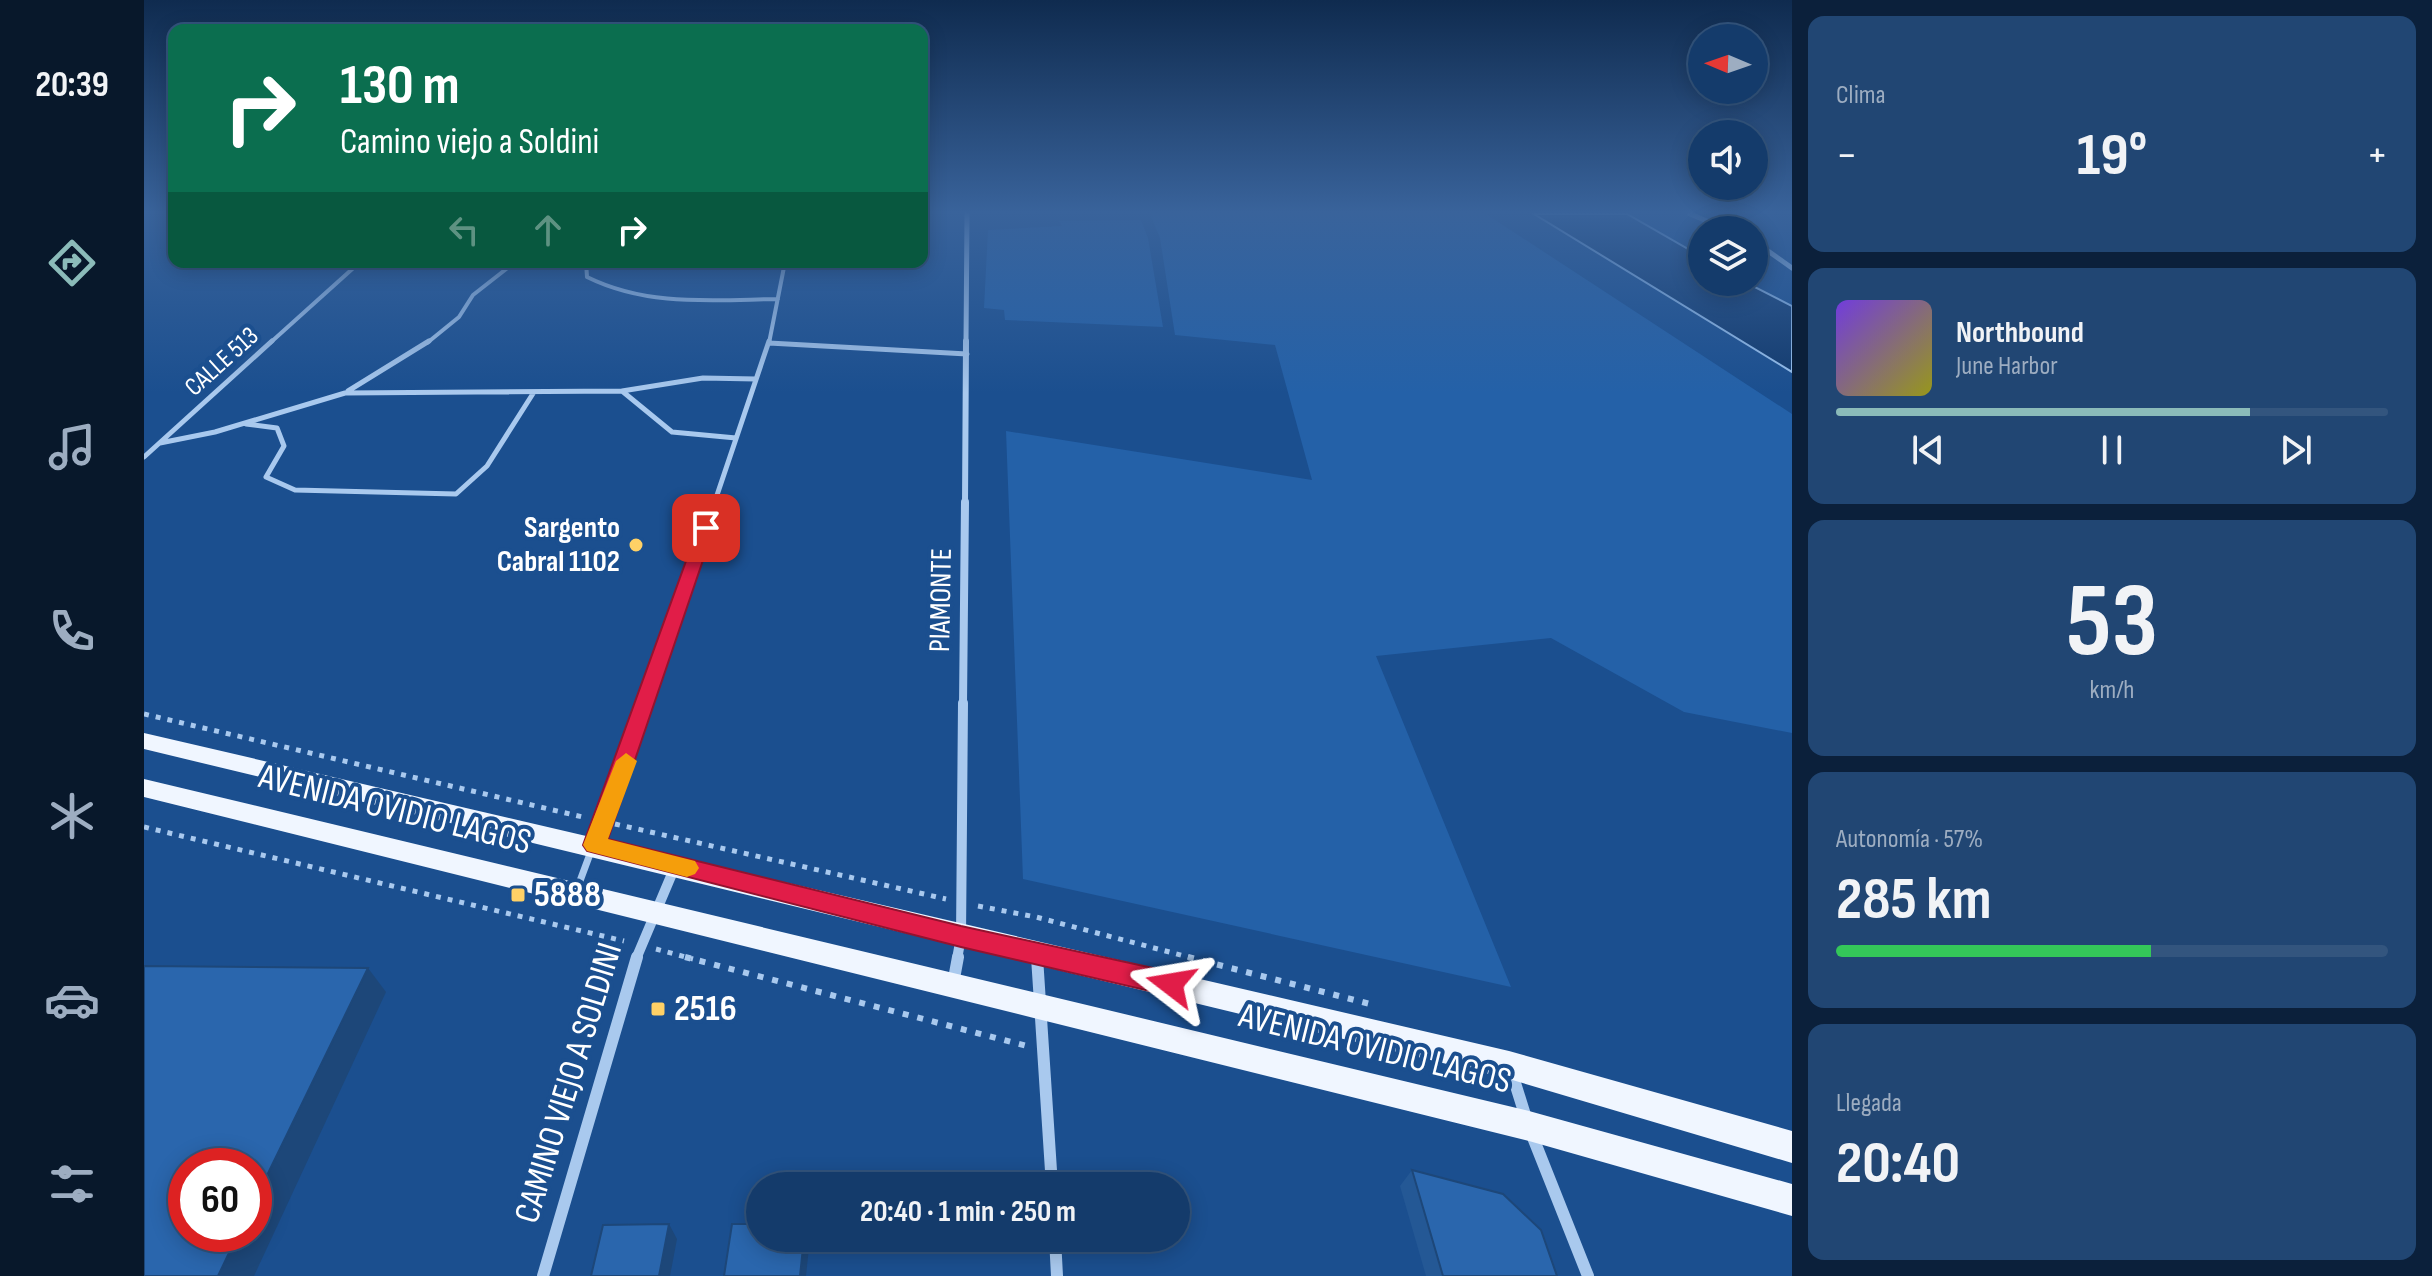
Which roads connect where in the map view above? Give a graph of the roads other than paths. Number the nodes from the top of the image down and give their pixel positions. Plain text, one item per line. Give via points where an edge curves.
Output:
1 (347, 274) edge
2 (500, 274) edge
3 (587, 274) edge
4 (783, 274) edge
5 (967, 274) edge
6 (778, 299) junction
7 (769, 343) junction
8 (967, 354) junction
9 (756, 379) junction
10 (622, 391) junction
11 (534, 392) junction
12 (345, 393) junction
13 (242, 424) junction
14 (736, 438) junction
15 (160, 443) junction
16 (144, 457) edge
17 (144, 741) edge
18 (144, 788) edge
19 (594, 845) junction
20 (676, 865) junction
21 (576, 892) junction
22 (655, 912) junction
23 (961, 937) junction
24 (1037, 952) junction
25 (953, 985) junction
26 (1041, 1007) junction
27 (1509, 1065) junction
28 (1529, 1126) junction
29 (1792, 1147) edge
30 (1051, 1172) edge
31 (1792, 1200) edge
32 (1056, 1252) edge
33 (543, 1276) edge
34 (1057, 1276) edge
35 (1588, 1276) edge

1 - 15 lane, CALLE 513
2 - 12 lane via 422,347
3 - 6 lane via 613,292 660,301
4 - 6 lane
5 - 8 street, PIAMONTE
6 - 7 lane
7 - 8 lane
7 - 9 lane
8 - 23 street, PIAMONTE
9 - 10 lane via 703,378
9 - 14 lane
10 - 11 lane
10 - 14 lane via 672,432
11 - 12 lane
11 - 13 lane via 487,466 456,494 295,490 266,477 284,446 277,428
12 - 13 lane
13 - 15 lane
14 - 19 lane
15 - 16 lane, CALLE 513
17 - 19 main road, AVENIDA OVIDIO LAGOS
18 - 21 main road, AVENIDA OVIDIO LAGOS
19 - 20 main road, AVENIDA OVIDIO LAGOS
19 - 21 lane
20 - 22 street, CAMINO VIEJO A SOLDINI
20 - 23 main road, AVENIDA OVIDIO LAGOS
21 - 22 main road, AVENIDA OVIDIO LAGOS
22 - 25 main road, AVENIDA OVIDIO LAGOS
22 - 33 street, CAMINO VIEJO A SOLDINI via 640,945
23 - 24 main road, AVENIDA OVIDIO LAGOS
23 - 25 street, PIAMONTE
24 - 26 street
24 - 27 main road, AVENIDA OVIDIO LAGOS
25 - 26 main road, AVENIDA OVIDIO LAGOS
26 - 28 main road, AVENIDA OVIDIO LAGOS
26 - 30 street
27 - 28 street
27 - 29 main road, AVENIDA OVIDIO LAGOS
28 - 31 main road, AVENIDA OVIDIO LAGOS
28 - 35 street
32 - 34 street

